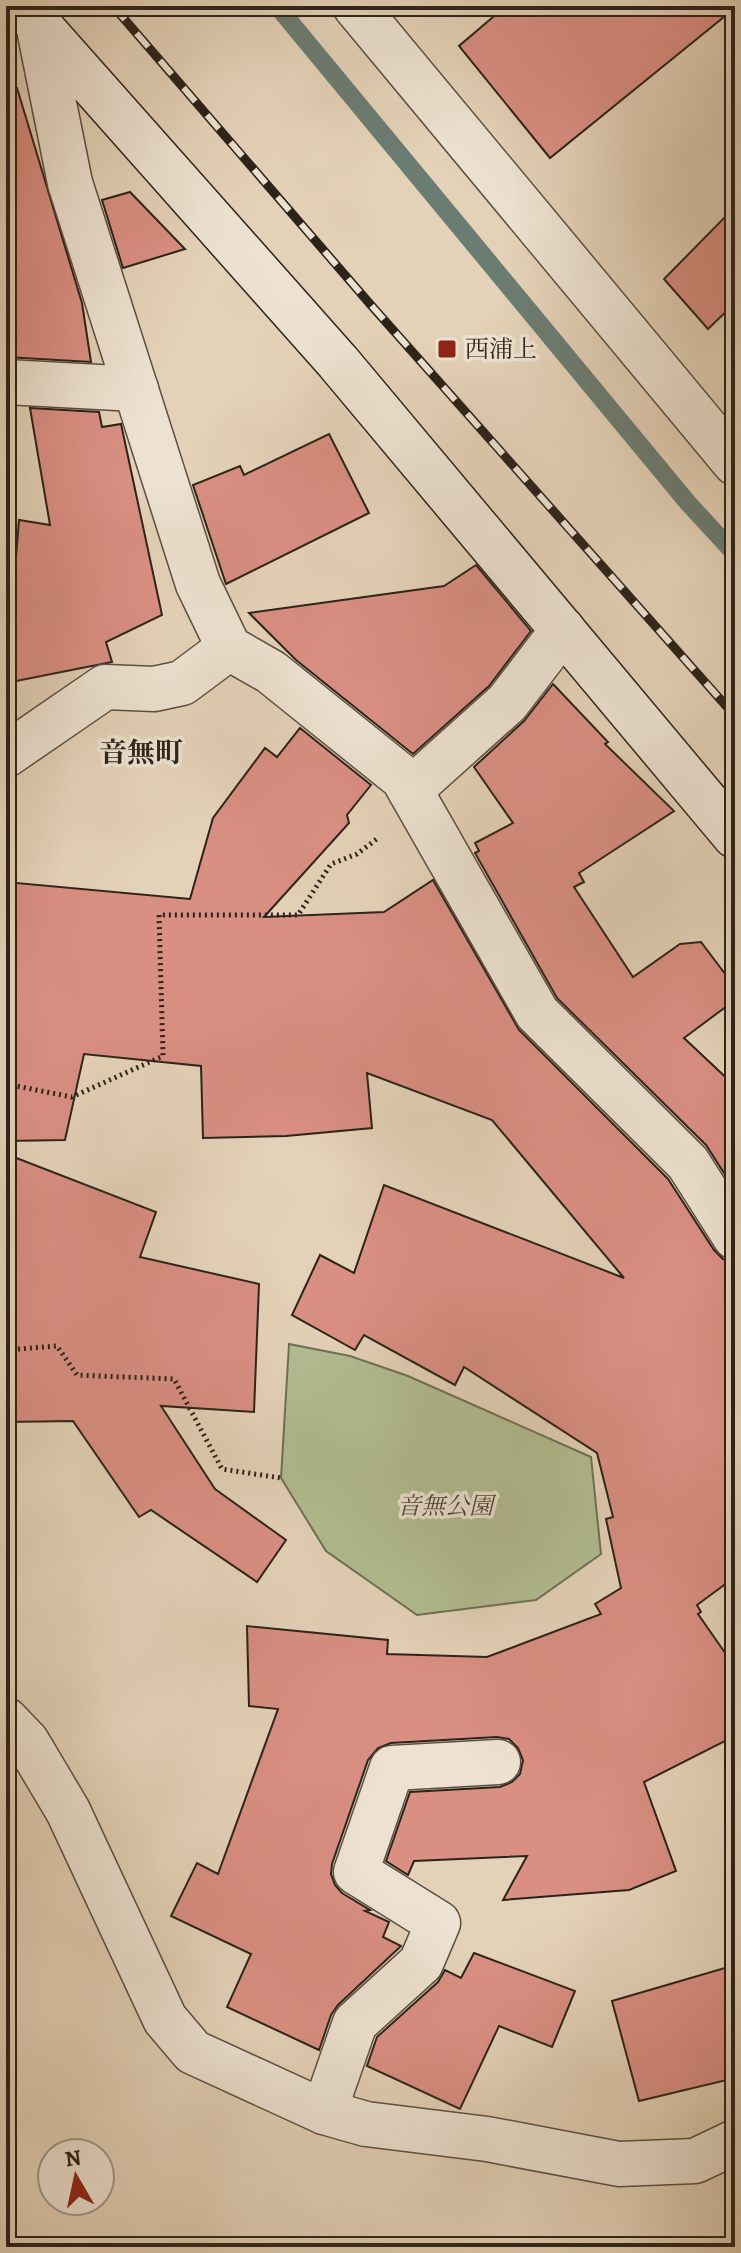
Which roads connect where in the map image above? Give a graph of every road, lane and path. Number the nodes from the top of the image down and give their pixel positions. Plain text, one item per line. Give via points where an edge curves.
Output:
1 (359, 7) edge
2 (30, 15) edge
3 (6, 382) edge
4 (136, 389) junction
5 (735, 463) edge
6 (563, 630) junction
7 (229, 648) junction
8 (6, 755) edge
9 (415, 799) junction
10 (735, 836) edge
11 (6, 1084) edge
12 (735, 1237) edge
13 (6, 1350) edge
14 (281, 1478) dead end
15 (6, 1720) edge
16 (498, 1762) dead end
17 (324, 2112) junction
18 (735, 2142) edge

1 - 5 street
2 - 4 street via 70,183
2 - 6 street via 338,362
3 - 4 street
4 - 7 street via 198,584
6 - 9 street via 507,703
6 - 10 street
7 - 8 street via 182,683 154,689 105,687
7 - 9 street via 271,672 403,778
9 - 11 path via 357,854 331,864 298,915 159,915 163,1056 72,1097
9 - 12 street via 537,1013 688,1163
13 - 14 path via 57,1346 77,1375 174,1379 222,1469
15 - 17 street via 27,1742 68,1811 165,2019 193,2052
16 - 17 street via 392,1768 356,1872 438,1923 421,1963 355,2023
17 - 18 street via 366,2124 487,2139 619,2164 695,2161

